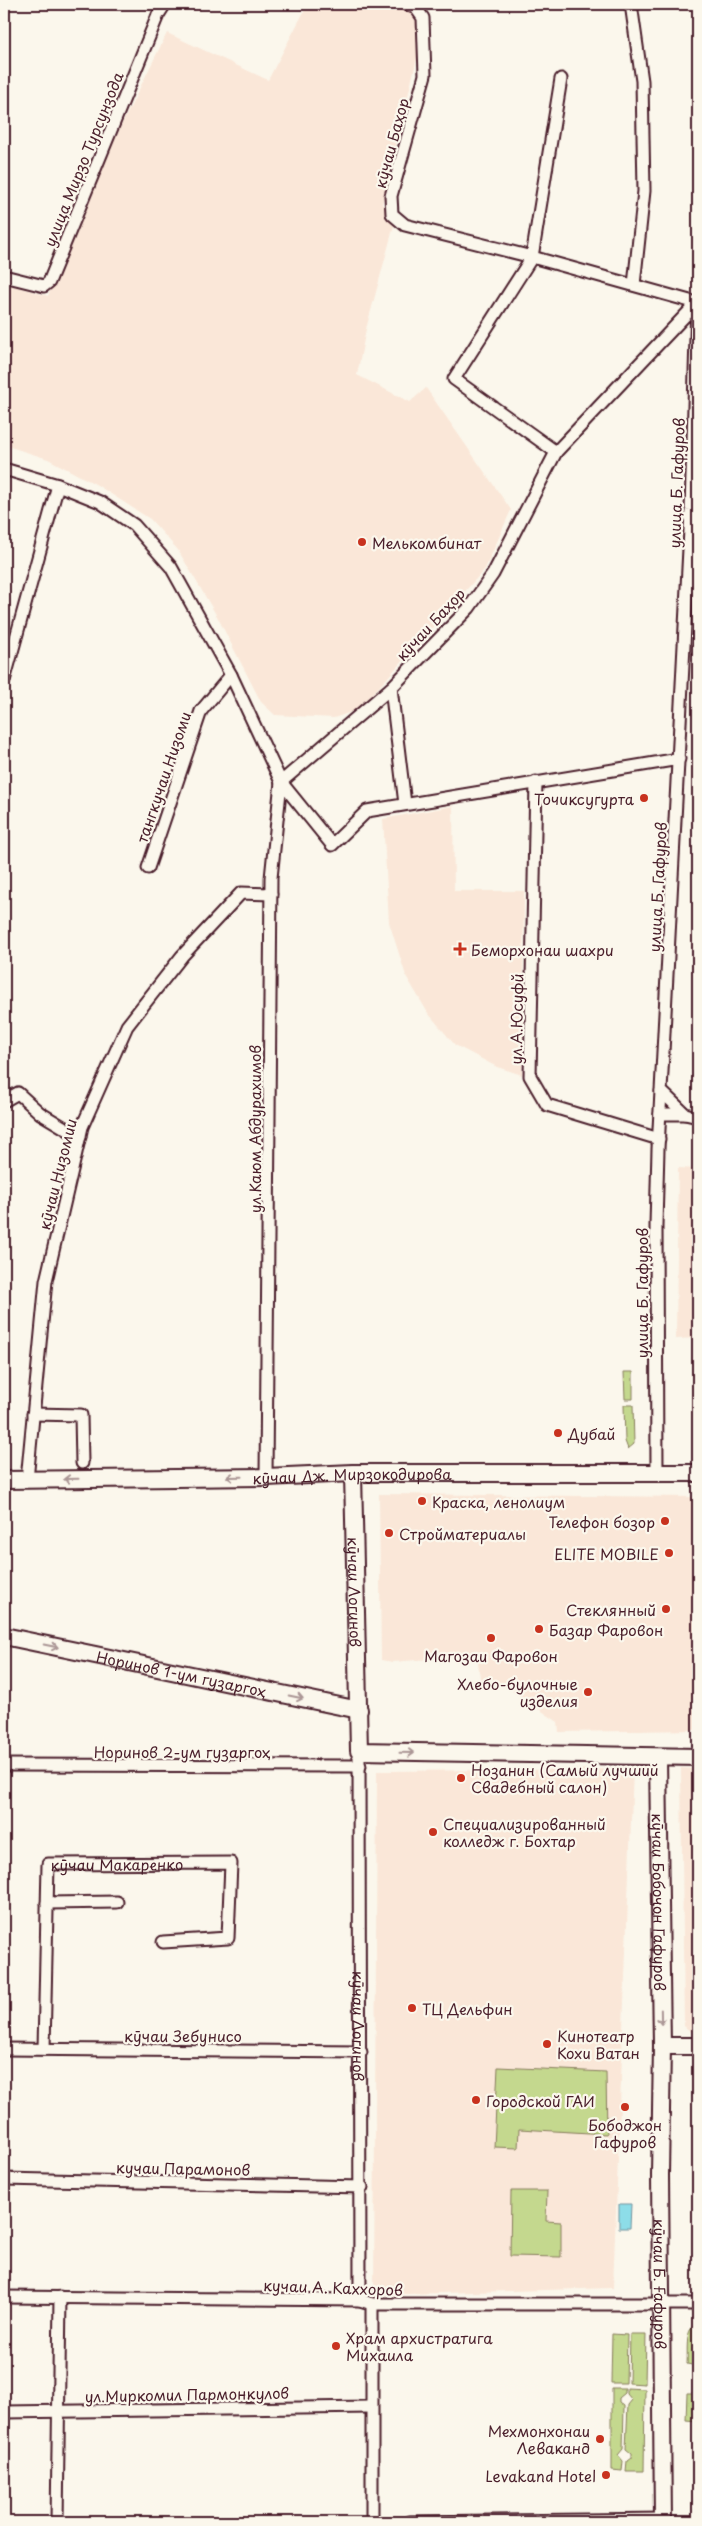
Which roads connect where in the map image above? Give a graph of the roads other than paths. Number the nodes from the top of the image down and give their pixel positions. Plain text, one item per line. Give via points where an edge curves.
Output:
1 (165, 4) edge
2 (406, 4) edge
3 (631, 4) edge
4 (560, 78) dead end
5 (532, 257) junction
6 (4, 276) edge
7 (634, 285) junction
8 (698, 302) edge
9 (556, 452) junction
10 (4, 469) edge
11 (58, 485) junction
12 (694, 510) edge
13 (231, 675) junction
14 (4, 681) edge
15 (391, 688) junction
16 (679, 759) junction
17 (281, 782) junction
18 (536, 782) junction
19 (405, 804) junction
20 (148, 868) dead end
21 (271, 894) junction
22 (661, 1091) junction
23 (4, 1101) edge
24 (660, 1114) junction
25 (685, 1114) junction
26 (698, 1117) edge
27 (80, 1137) junction
28 (658, 1139) junction
29 (33, 1414) junction
30 (82, 1463) dead end
31 (353, 1473) junction
32 (658, 1473) junction
33 (698, 1473) edge
34 (266, 1477) junction
35 (4, 1480) edge
36 (27, 1480) junction
37 (4, 1636) edge
38 (359, 1710) junction
39 (698, 1757) edge
40 (658, 1758) junction
41 (359, 1759) junction
42 (4, 1766) edge
43 (117, 1902) dead end
44 (47, 1904) junction
45 (163, 1942) dead end
46 (662, 2046) junction
47 (698, 2046) edge
48 (4, 2049) edge
49 (44, 2049) junction
50 (361, 2052) junction
51 (4, 2178) edge
52 (362, 2187) junction
53 (4, 2297) edge
54 (60, 2297) junction
55 (366, 2302) junction
56 (662, 2304) junction
57 (698, 2304) edge
58 (371, 2407) junction
59 (58, 2411) junction
60 (4, 2412) edge
61 (663, 2521) edge
62 (58, 2522) edge
63 (372, 2522) edge
64 (410, 2522) edge

1 - 6 street, улица Мирзо Турсунзода via 49,282 38,286
2 - 5 street, кӯчаи Баҳор via 416,8 424,18 425,75 391,196 392,214 404,225
3 - 7 street via 642,81 644,191
4 - 5 street
5 - 7 street, кӯчаи Баҳор
5 - 9 street via 454,379
7 - 8 street, кӯчаи Баҳор
8 - 9 street, кӯчаи Баҳор
8 - 12 street, улица Б. Гафуров
9 - 15 street, кӯчаи Баҳор via 493,574 469,608
10 - 11 street
11 - 13 street via 100,502 134,525 172,567
11 - 14 street
12 - 16 street, улица Б. Гафуров
13 - 17 street
13 - 20 street, тангкучаи Низоми via 200,711
15 - 17 street, кӯчаи Баҳор
15 - 19 street
16 - 18 street
16 - 22 street, улица Б. Гафуров
17 - 19 street via 332,845 367,811
17 - 21 street, ул.Каюм Абдурахимов
18 - 19 street
18 - 28 street, ул.А.Юсуфй via 530,1076 547,1105
21 - 27 street, кӯчаи Низомии via 241,893 182,956 127,1026
21 - 34 street, ул.Каюм Абдурахимов
22 - 24 street, улица Б. Гафуров
22 - 25 street
23 - 27 street via 18,1093 40,1113
24 - 25 street
24 - 28 street, улица Б. Гафуров
25 - 26 street
27 - 29 street, кӯчаи Низомии via 46,1280
28 - 32 street, улица Б. Гафуров
29 - 30 street via 81,1415
29 - 36 street, кӯчаи Низомии
31 - 32 street, кӯчаи Дж. Мирзокодирова
31 - 34 street, кӯчаи Дж. Мирзокодирова
31 - 38 street, кӯчаи Логинов
32 - 33 street, кӯчаи Дж. Мирзокодирова
34 -> 36 street, кӯчаи Дж. Мирзокодирова
35 - 36 street, кӯчаи Дж. Мирзокодирова
37 -> 38 street, Норинов 1-ум гузаргоҳ
38 - 41 street
39 - 40 street
41 -> 40 street
40 -> 46 street, кӯчаи Бобоҷон Гафуров
41 - 42 street, Норинов 2-ум гузаргоҳ
41 - 50 street, кӯчаи Логинов
43 - 44 street
44 - 45 street, кӯчаи Макаренко via 48,1864 231,1863 228,1938
44 - 49 street, кӯчаи Макаренко
46 - 47 street
46 - 56 street, кӯчаи Б. Ғафуров
48 - 49 street, кӯчаи Зебунисо
49 - 50 street, кӯчаи Зебунисо
50 - 52 street, кӯчаи Логинов
51 - 52 street, кучаи Парамонов
52 - 55 street, кӯчаи Логинов
53 - 54 street, кучаи А. Каххоров
54 - 55 street, кучаи А. Каххоров
54 - 59 street
55 - 56 street, кучаи А. Каххоров
55 - 58 street, кӯчаи Логинов
56 - 57 street, кучаи А. Каххоров
56 - 61 street, кӯчаи Б. Ғафуров
58 - 59 street, ул.Миркомил Пармонкулов
58 - 63 street, кӯчаи Логинов
59 - 60 street, ул.Миркомил Пармонкулов
59 - 62 street
61 - 64 street

